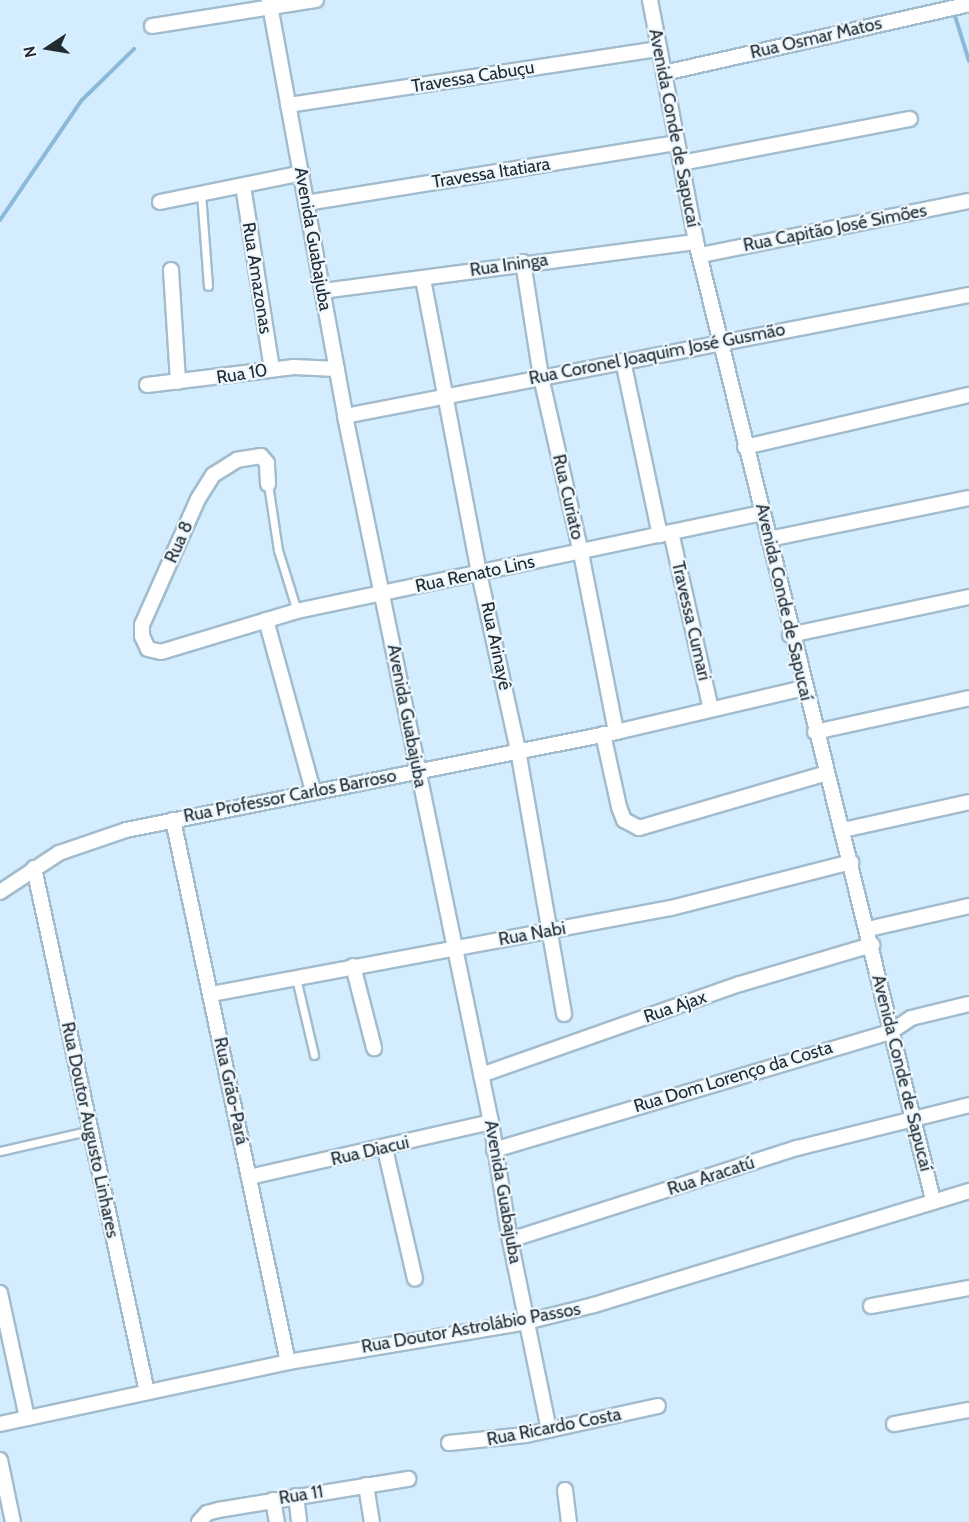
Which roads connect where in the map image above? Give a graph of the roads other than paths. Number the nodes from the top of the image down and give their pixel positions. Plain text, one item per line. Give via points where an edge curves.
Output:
1 (316, 0) edge
2 (650, 0) edge
3 (270, 3) edge
4 (969, 4) edge
5 (152, 26) dead end
6 (657, 49) junction
7 (664, 73) junction
8 (288, 105) junction
9 (910, 118) dead end
10 (677, 143) junction
11 (681, 163) junction
12 (302, 173) junction
13 (243, 186) junction
14 (201, 193) junction
15 (969, 201) edge
16 (160, 202) dead end
17 (306, 202) junction
18 (698, 248) junction
19 (523, 262) junction
20 (171, 270) dead end
21 (423, 279) junction
22 (208, 286) dead end
23 (323, 291) junction
24 (969, 295) edge
25 (720, 341) junction
26 (623, 360) junction
27 (272, 369) junction
28 (337, 369) junction
29 (541, 377) junction
30 (178, 382) junction
31 (147, 385) dead end
32 (444, 395) junction
33 (969, 395) edge
34 (345, 416) junction
35 (746, 447) junction
36 (268, 484) joint
37 (969, 498) edge
38 (763, 513) junction
39 (665, 534) junction
40 (769, 538) junction
41 (581, 553) junction
42 (479, 573) junction
43 (382, 594) junction
44 (969, 597) edge
45 (297, 611) junction
46 (266, 620) junction
47 (790, 635) junction
48 (190, 642) joint
49 (804, 688) junction
50 (969, 698) edge
51 (711, 709) junction
52 (816, 732) junction
53 (609, 733) junction
54 (518, 750) junction
55 (418, 771) junction
56 (827, 772) junction
57 (313, 791) junction
58 (969, 802) edge
59 (173, 820) junction
60 (843, 830) junction
61 (851, 862) junction
62 (34, 868) junction
63 (0, 892) edge
64 (969, 906) edge
65 (868, 929) junction
66 (552, 930) junction
67 (872, 945) junction
68 (454, 948) junction
69 (353, 966) junction
70 (296, 978) junction
71 (211, 994) junction
72 (969, 1004) edge
73 (564, 1014) dead end
74 (892, 1031) junction
75 (374, 1048) dead end
76 (314, 1055) dead end
77 (481, 1075) junction
78 (969, 1105) edge
79 (914, 1117) junction
80 (491, 1122) junction
81 (91, 1130) junction
82 (385, 1149) junction
83 (494, 1150) junction
84 (0, 1151) edge
85 (249, 1177) junction
86 (969, 1191) edge
87 (933, 1200) junction
88 (510, 1240) junction
89 (415, 1279) dead end
90 (969, 1288) edge
91 (0, 1293) edge
92 (871, 1306) dead end
93 (526, 1322) junction
94 (288, 1362) junction
95 (147, 1392) junction
96 (658, 1406) dead end
97 (969, 1410) edge
98 (27, 1418) junction
99 (0, 1424) edge
100 (894, 1424) dead end
101 (549, 1430) junction
102 (449, 1443) dead end
103 (0, 1460) edge
104 (408, 1479) dead end
105 (366, 1485) junction
106 (565, 1490) dead end
107 (296, 1496) junction
108 (4, 1498) edge
109 (273, 1500) junction
110 (13, 1522) edge
111 (199, 1522) edge
112 (276, 1522) edge
113 (299, 1522) edge
114 (372, 1522) edge
115 (568, 1522) edge

1 - 3 street
2 - 6 street, Avenida Conde de Sapucaí
3 - 5 street
3 - 8 street, Avenida Guabajuba
4 - 7 street, Rua Osmar Matos
6 - 7 street, Avenida Conde de Sapucaí
6 - 8 street, Travessa Cabuçu
7 - 10 street, Avenida Conde de Sapucaí
8 - 12 street, Avenida Guabajuba
9 - 11 street
10 - 11 street, Avenida Conde de Sapucaí
10 - 17 street, Travessa Itatiara
11 - 18 street, Avenida Conde de Sapucaí
12 - 13 street
12 - 17 street, Avenida Guabajuba
13 - 14 street
13 - 27 street, Rua Amazonas
14 - 16 street
14 - 22 lane
15 - 18 street, Rua Capitão José Simões
17 - 23 street, Avenida Guabajuba
18 - 19 street, Rua Ininga
18 - 25 street, Avenida Conde de Sapucaí
19 - 21 street, Rua Ininga
19 - 29 street, Rua Curiato
20 - 30 street
21 - 23 street, Rua Ininga
21 - 32 street, Rua Arinayê
23 - 28 street, Avenida Guabajuba
24 - 25 street, Rua Coronel Joaquim José Gusmão
25 - 26 street, Rua Coronel Joaquim José Gusmão
25 - 35 street, Avenida Conde de Sapucaí
26 - 29 street, Rua Coronel Joaquim José Gusmão
26 - 39 street, Travessa Cumari
27 - 28 street, Rua 10
27 - 30 street, Rua 10
28 - 34 street, Avenida Guabajuba
29 - 32 street, Rua Coronel Joaquim José Gusmão
29 - 41 street, Rua Curiato
30 - 31 street, Rua 10
32 - 34 street, Rua Coronel Joaquim José Gusmão
32 - 42 street, Rua Arinayê
33 - 35 street
34 - 43 street, Avenida Guabajuba
35 - 38 street, Avenida Conde de Sapucaí
36 - 45 lane via 278,550
36 - 48 street, Rua 8 via 265,458 246,457 223,466 198,499 142,625 144,645 155,652
37 - 40 street
38 - 39 street, Rua Renato Lins
38 - 40 street, Avenida Conde de Sapucaí
39 - 41 street, Rua Renato Lins
39 - 51 street, Travessa Cumari
40 - 47 street, Avenida Conde de Sapucaí
41 - 42 street, Rua Renato Lins
41 - 53 street, Rua Curiato
42 - 43 street, Rua Renato Lins
42 - 54 street, Rua Arinayê
43 - 45 street, Rua Renato Lins
43 - 55 street, Avenida Guabajuba
44 - 47 street
45 - 46 street, Rua Renato Lins
46 - 48 street, Rua Renato Lins
46 - 57 street
47 - 49 street, Avenida Conde de Sapucaí
49 - 51 street, Rua Professor Carlos Barroso
49 - 52 street, Avenida Conde de Sapucaí
50 - 52 street
51 - 53 street, Rua Professor Carlos Barroso
52 - 56 street, Avenida Conde de Sapucaí
53 - 54 street, Rua Professor Carlos Barroso
53 - 56 street, Rua Curiato via 624,820 639,828
54 - 55 street, Rua Professor Carlos Barroso
54 - 66 street, Rua Arinayê
55 - 57 street, Rua Professor Carlos Barroso
55 - 68 street, Avenida Guabajuba
56 - 60 street, Avenida Conde de Sapucaí
57 - 59 street, Rua Professor Carlos Barroso
58 - 60 street
59 - 62 street, Rua Professor Carlos Barroso via 90,841
59 - 71 street, Rua Grão-Pará
60 - 61 street, Avenida Conde de Sapucaí
61 - 65 street, Avenida Conde de Sapucaí
61 - 66 street, Rua Nabi via 671,908
62 - 63 street, Rua Professor Carlos Barroso
62 - 81 street, Rua Doutor Augusto Linhares
64 - 65 street
65 - 67 street, Avenida Conde de Sapucaí
66 - 68 street, Rua Nabi
66 - 73 street, Rua Arinayê
67 - 74 street, Avenida Conde de Sapucaí
67 - 77 street, Rua Ajax via 740,984
68 - 69 street, Rua Nabi
68 - 77 street, Avenida Guabajuba
69 - 70 street, Rua Nabi
69 - 75 street
70 - 71 street, Rua Nabi
70 - 76 lane
71 - 85 street, Rua Grão-Pará
72 - 74 street, Rua Dom Lorenço da Costa via 911,1018
74 - 79 street, Avenida Conde de Sapucaí
74 - 83 street, Rua Dom Lorenço da Costa
77 - 80 street, Avenida Guabajuba
78 - 79 street, Rua Aracatú
79 - 87 street, Avenida Conde de Sapucaí
79 - 88 street, Rua Aracatú via 797,1148
80 - 82 street, Rua Diacui
80 - 83 street, Avenida Guabajuba
81 - 84 lane
81 - 95 street, Rua Doutor Augusto Linhares
82 - 85 street, Rua Diacui
82 - 89 street
83 - 88 street, Avenida Guabajuba
85 - 94 street, Rua Grão-Pará
86 - 87 street, Rua Doutor Astrolábio Passos
87 - 93 street, Rua Doutor Astrolábio Passos via 594,1305
88 - 93 street, Avenida Guabajuba
90 - 92 street
91 - 98 street
93 - 94 street, Rua Doutor Astrolábio Passos
93 - 101 street, Avenida Guabajuba
94 - 95 street, Rua Doutor Astrolábio Passos
95 - 98 street, Rua Doutor Astrolábio Passos
96 - 101 street, Rua Ricardo Costa
97 - 100 street
98 - 99 street, Rua Doutor Astrolábio Passos
101 - 102 street, Rua Ricardo Costa
103 - 108 street
104 - 105 street, Rua 11
105 - 107 street, Rua 11
105 - 114 street
106 - 115 street
107 - 109 street, Rua 11
107 - 113 street
108 - 110 street
109 - 111 street, Rua 11 via 207,1513
109 - 112 street

